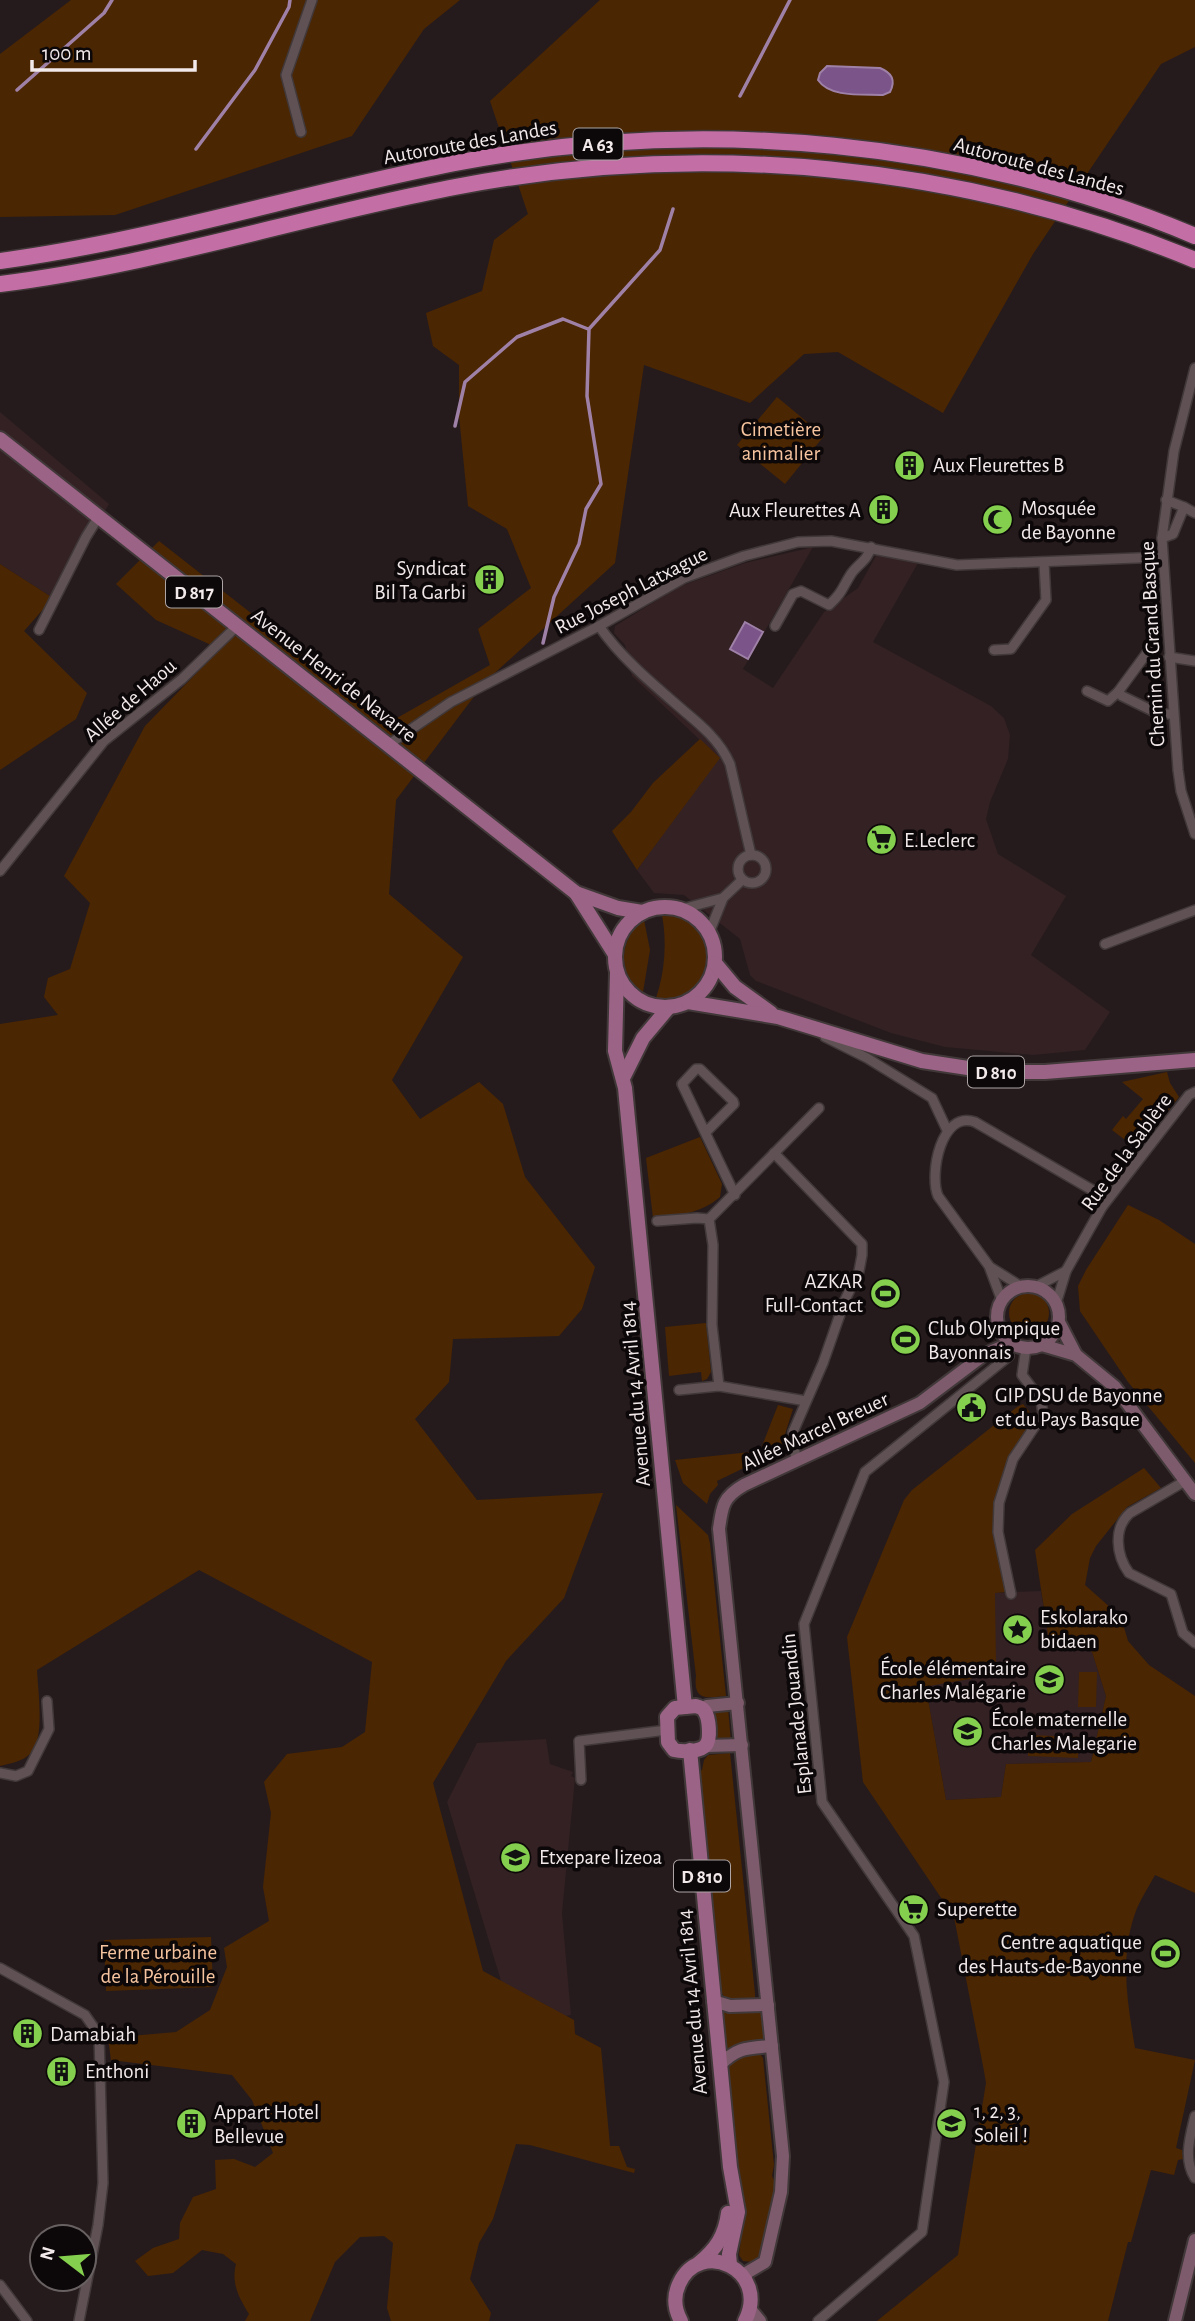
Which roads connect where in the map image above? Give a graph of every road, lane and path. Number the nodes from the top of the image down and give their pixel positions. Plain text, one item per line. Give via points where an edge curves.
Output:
1 (312, 0) edge
2 (301, 132) dead end
3 (1195, 236) edge
4 (1195, 260) edge
5 (0, 261) edge
6 (0, 284) edge
7 (1195, 368) edge
8 (0, 439) edge
9 (1166, 500) junction
10 (1184, 507) junction
11 (1195, 513) edge
12 (99, 516) junction
13 (1162, 538) junction
14 (871, 547) junction
15 (1162, 557) junction
16 (1044, 563) junction
17 (237, 626) junction
18 (598, 626) junction
19 (775, 626) dead end
20 (39, 630) dead end
21 (1152, 646) dead end
22 (994, 650) dead end
23 (1169, 657) junction
24 (1195, 661) edge
25 (1087, 691) dead end
26 (1118, 692) junction
27 (1173, 714) junction
28 (388, 745) junction
29 (1195, 834) edge
30 (751, 855) junction
31 (0, 871) edge
32 (742, 880) junction
33 (576, 892) junction
34 (723, 898) junction
35 (682, 909) junction
36 (1195, 910) edge
37 (642, 912) junction
38 (709, 933) junction
39 (1105, 944) dead end
40 (614, 953) junction
41 (715, 963) junction
42 (617, 973) junction
43 (688, 1002) junction
44 (668, 1007) junction
45 (778, 1017) junction
46 (803, 1025) junction
47 (1195, 1060) edge
48 (623, 1078) junction
49 (1195, 1092) edge
50 (819, 1108) dead end
51 (947, 1130) junction
52 (706, 1132) junction
53 (774, 1153) junction
54 (735, 1195) junction
55 (1102, 1208) junction
56 (709, 1219) junction
57 (657, 1221) dead end
58 (989, 1266) junction
59 (1066, 1271) junction
60 (1029, 1287) junction
61 (1002, 1301) junction
62 (1056, 1304) junction
63 (1059, 1322) junction
64 (999, 1325) junction
65 (1042, 1345) junction
66 (1026, 1348) junction
67 (1010, 1350) junction
68 (985, 1353) junction
69 (1076, 1355) junction
70 (719, 1386) junction
71 (679, 1390) dead end
72 (806, 1401) junction
73 (796, 1462) junction
74 (1185, 1481) junction
75 (1195, 1494) edge
76 (1011, 1594) dead end
77 (1195, 1643) edge
78 (47, 1701) dead end
79 (738, 1703) junction
80 (685, 1707) junction
81 (703, 1709) junction
82 (667, 1730) junction
83 (742, 1745) junction
84 (706, 1746) junction
85 (690, 1750) junction
86 (0, 1773) edge
87 (581, 1780) dead end
88 (0, 1968) edge
89 (713, 2001) junction
90 (768, 2005) junction
91 (772, 2046) junction
92 (720, 2065) junction
93 (1195, 2116) edge
94 (730, 2167) junction
95 (1195, 2178) edge
96 (1195, 2240) edge
97 (730, 2265) junction
98 (695, 2266) junction
99 (743, 2275) junction
100 (1, 2287) edge
101 (752, 2317) edge
102 (27, 2321) edge
103 (79, 2321) edge
104 (681, 2321) edge
105 (818, 2321) edge
106 (1175, 2321) edge

1 - 2 street via 286,75
3 - 5 highway, Autoroute des Landes / A 63 via 1073,193 921,158 774,141 657,140 463,161 147,234
4 - 6 highway, Autoroute des Landes / A 63 via 1056,212 934,184 809,167 659,163 536,173 458,186 118,264
7 - 9 street, Chemin du Grand Basque
8 - 12 main road, Avenue Henri de Navarre / D 817
9 - 10 street
9 - 13 street, Chemin du Grand Basque
10 - 11 street
10 - 13 street via 1173,534
12 - 17 main road, Avenue Henri de Navarre / D 817
12 - 20 street
13 - 15 street, Chemin du Grand Basque
14 - 16 street, Rue Joseph Latxague via 957,565
14 - 18 street, Rue Joseph Latxague via 811,540 744,556 684,578
14 - 19 street via 829,606 801,591 793,594
15 - 16 street, Rue Joseph Latxague
15 - 23 street, Chemin du Grand Basque
16 - 22 street via 1046,600 1011,649
17 - 28 main road, Avenue Henri de Navarre / D 817
17 - 31 street, Allée de Haou via 104,741
18 - 28 street, Rue Joseph Latxague via 451,702
18 - 30 street via 615,648 703,726 724,751
21 - 26 street
23 - 24 street
23 - 27 street, Chemin du Grand Basque
25 - 26 street via 1108,701
26 - 27 street via 1159,714
27 - 29 street, Chemin du Grand Basque via 1181,791
28 - 33 main road, Avenue Henri de Navarre / D 817
30 - 32 street via 739,862
30 - 32 street via 765,863 765,876 752,884
32 - 34 street
33 - 37 main road, Avenue Henri de Navarre / D 817
33 - 40 main road, Avenue Henri de Navarre / D 817
34 - 35 street
34 - 38 street
35 - 37 main road via 664,906
35 - 38 main road
36 - 39 street
37 - 40 main road via 628,922
38 - 41 main road
40 - 42 main road
41 - 43 main road via 701,992
41 - 45 main road, D 810 via 734,987
42 - 44 main road via 633,996
42 - 48 main road, Avenue du 14 Avril 1814 via 615,1051
43 - 44 main road
43 - 45 main road, D 810
44 - 48 main road via 643,1038
45 - 46 main road, D 810
46 - 47 main road, D 810 via 922,1061 994,1072
46 - 51 street via 918,1087 938,1106
48 - 80 main road, Avenue du 14 Avril 1814
49 - 55 street, Rue de la Sablère
50 - 53 street
51 - 55 street via 958,1122 975,1122 1094,1191
51 - 58 street via 934,1187
52 - 52 street via 682,1084 696,1069 734,1104
52 - 54 street
53 - 54 street
53 - 72 street via 859,1239 862,1255
54 - 56 street
55 - 59 street, Rue de la Sablère
56 - 57 street
56 - 70 street
58 - 60 street
58 - 61 street
59 - 60 street
59 - 62 street, Rue de la Sablère
60 - 61 street
60 - 62 street
61 - 64 street
62 - 63 street
63 - 65 street
63 - 69 street
64 - 67 street
64 - 68 street, Allée Marcel Breuer
65 - 66 street
65 - 69 street
66 - 67 street
66 - 76 street via 1022,1374 1041,1400 1043,1413 1013,1459 999,1503 998,1532
67 - 68 street, Allée Marcel Breuer
67 - 105 street, Esplanade Jouandin via 865,1472 804,1624 822,1802 914,1936 944,2082 922,2232
68 - 73 street, Allée Marcel Breuer via 926,1400
69 - 74 street via 1121,1393
70 - 71 street
70 - 72 street
72 - 73 street via 793,1432
73 - 79 street, Allée Marcel Breuer via 740,1488 722,1506 719,1529
74 - 75 street
74 - 77 street via 1130,1513 1117,1531 1129,1573 1171,1594 1183,1633
78 - 86 street via 49,1729 28,1771 16,1776
79 - 81 street
79 - 83 street, Allée Marcel Breuer
80 - 81 main road
80 - 82 main road via 675,1708 667,1717
81 - 84 main road via 709,1739
82 - 85 main road via 674,1750
82 - 87 street via 579,1741
83 - 84 street
83 - 90 street, Allée Marcel Breuer
84 - 85 main road
85 - 89 main road, Avenue du 14 Avril 1814 / D 810
88 - 103 street via 85,2015 99,2035 103,2183
89 - 90 street via 730,2006
89 - 92 main road, Avenue du 14 Avril 1814 / D 810
90 - 91 street, Allée Marcel Breuer
91 - 92 street via 738,2050
91 - 99 street, Allée Marcel Breuer via 783,2178 765,2262
92 - 94 main road, Avenue du 14 Avril 1814 / D 810
93 - 95 street via 1189,2163
94 - 97 main road, Avenue du 14 Avril 1814 / D 810 via 738,2212
94 - 98 main road, Avenue du 14 Avril 1814 / D 810 via 726,2228 719,2243
96 - 106 street
97 - 98 main road via 707,2262
97 - 99 main road
98 - 104 main road, Avenue du 14 Avril 1814 via 676,2291
99 - 101 main road via 751,2293
100 - 102 street

